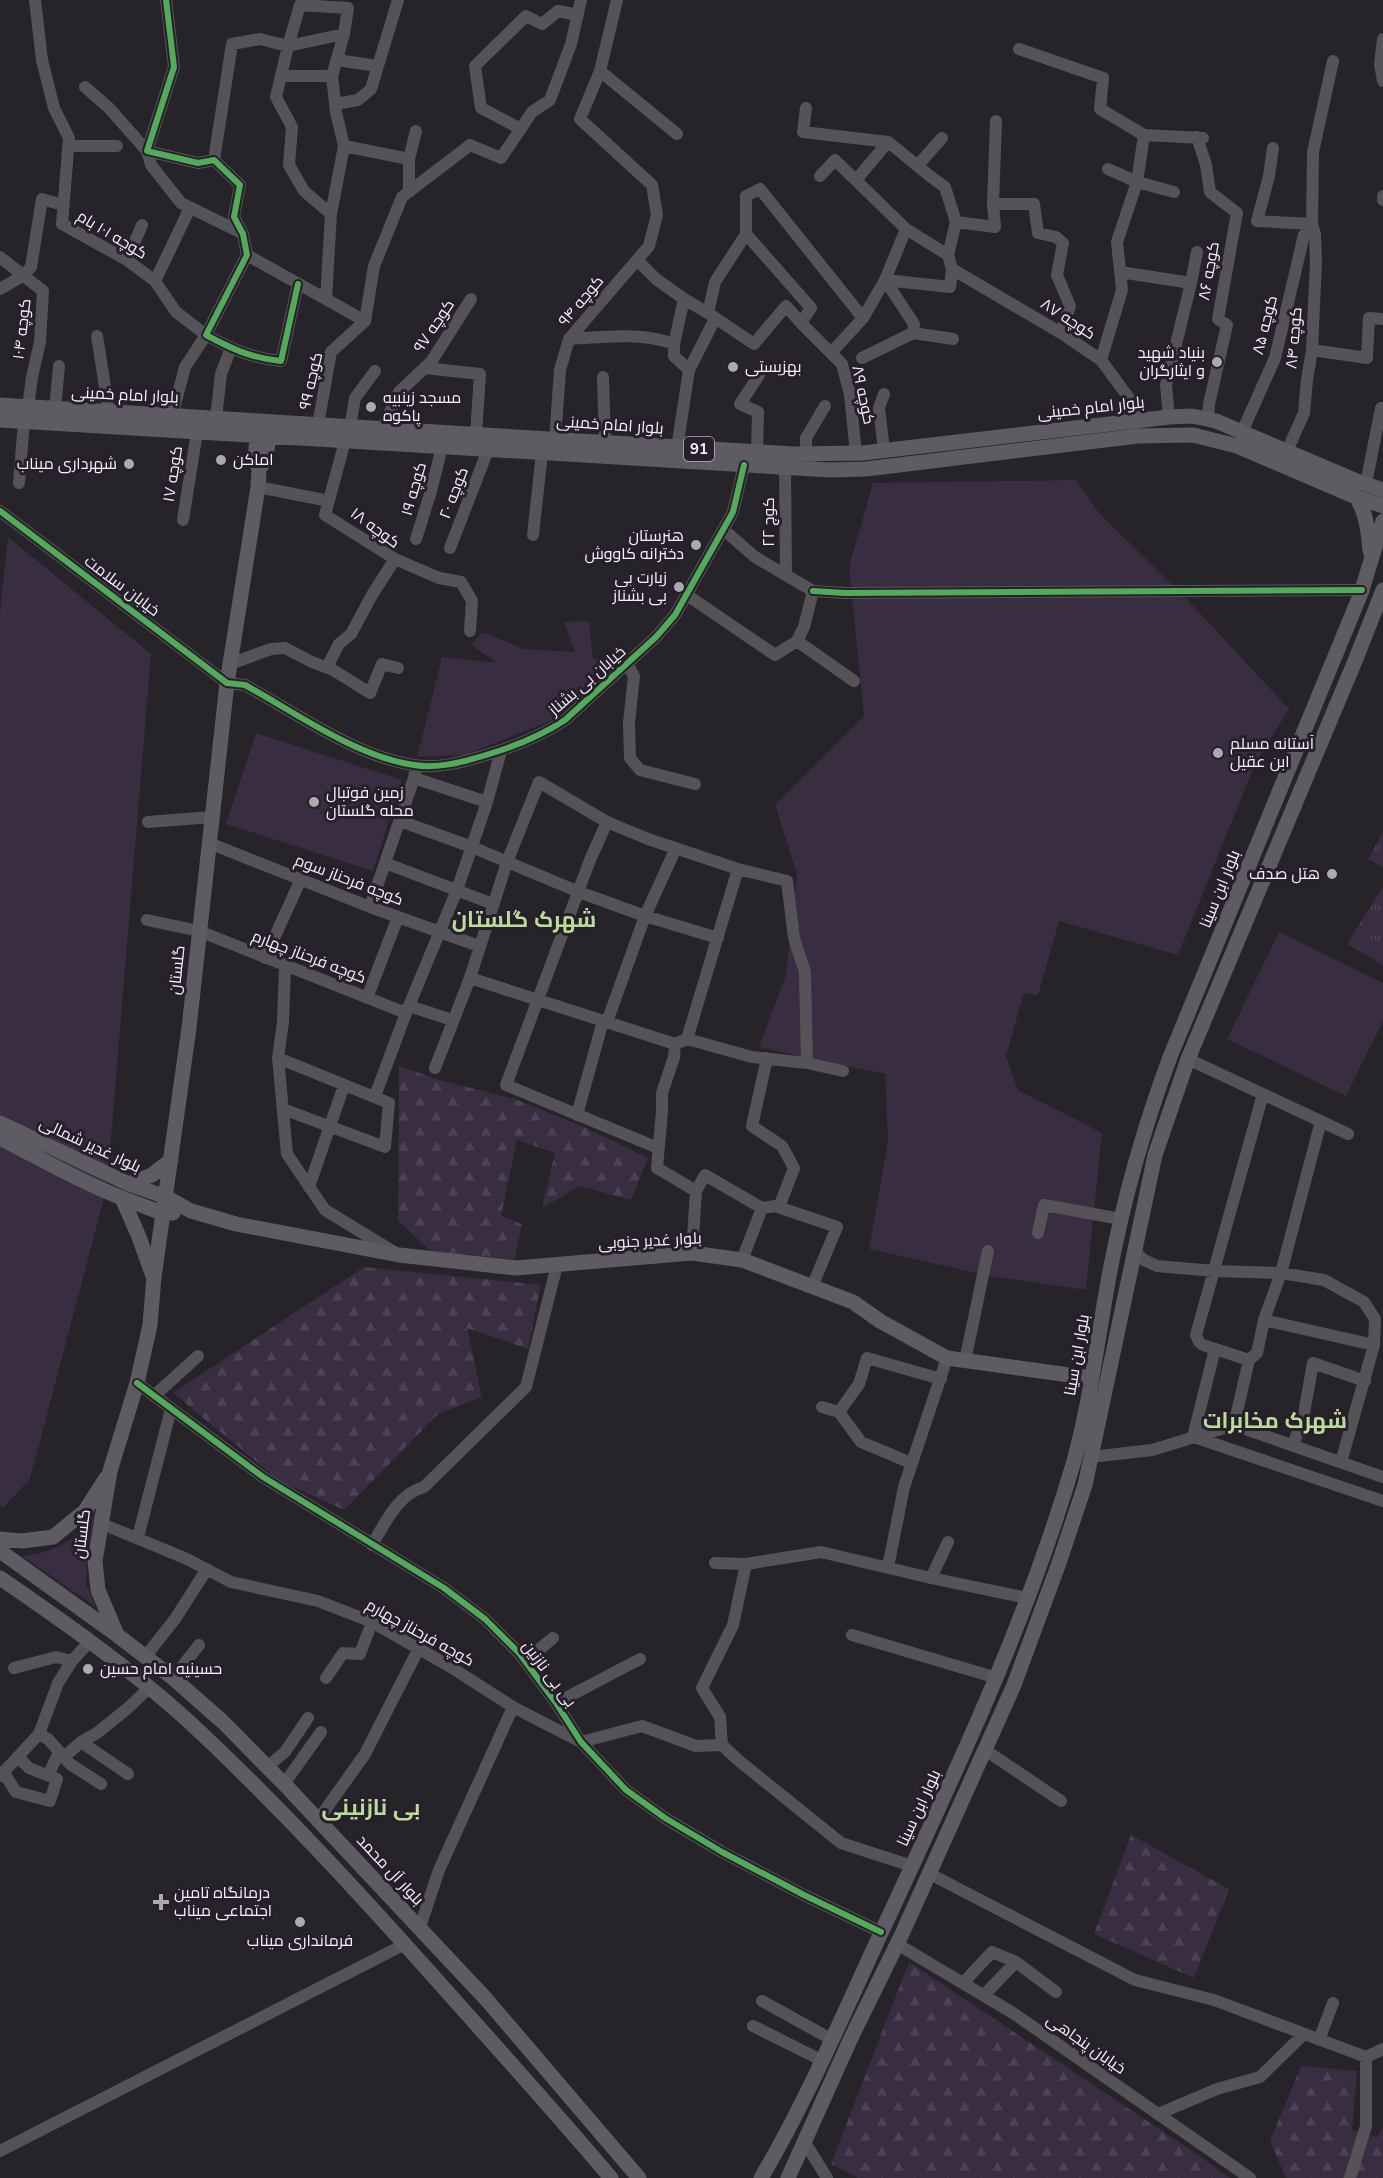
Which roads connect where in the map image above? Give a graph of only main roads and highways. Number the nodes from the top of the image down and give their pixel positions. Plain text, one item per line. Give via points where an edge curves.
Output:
1 (0, 405) edge
2 (26, 414) junction
3 (0, 420) edge
4 (264, 429) junction
5 (348, 434) junction
6 (978, 438) junction
7 (551, 449) junction
8 (980, 456) junction
9 (1383, 490) edge
10 (1356, 497) junction
11 (1383, 507) edge
12 (1383, 521) edge
13 (1371, 560) junction
14 (1382, 592) edge
15 (0, 1123) edge
16 (0, 1138) edge
17 (171, 1160) junction
18 (129, 1184) junction
19 (166, 1197) junction
20 (122, 1198) junction
21 (191, 1211) junction
22 (164, 1213) junction
23 (154, 1277) junction
24 (1091, 1378) junction
25 (1091, 1457) junction
26 (1074, 1458) junction
27 (110, 1470) junction
28 (0, 1539) edge
29 (0, 1551) edge
30 (0, 1578) edge
31 (117, 1635) junction
32 (203, 1704) junction
33 (184, 1718) junction
34 (527, 2046) junction
35 (508, 2060) junction
36 (611, 2178) edge
37 (639, 2178) edge
38 (761, 2178) edge
39 (788, 2178) edge

1 - 2 main road, بلوار امام خمینی / 91
2 - 3 main road, بلوار امام خمینی / 91
2 - 4 main road, بلوار امام خمینی / 91 via 196,432
2 - 4 main road, بلوار امام خمینی / 91 via 56,409 216,418
4 - 5 main road, بلوار امام خمینی / 91
4 - 5 main road, بلوار امام خمینی / 91 via 318,425
4 - 17 main road, گلستان via 255,460 258,487 230,664
5 - 7 main road, بلوار امام خمینی / 91 via 442,447
5 - 7 main road, بلوار امام خمینی / 91 via 383,428 476,434
6 - 7 main road, بلوار امام خمینی / 91 via 856,453 757,453 605,443
6 - 8 main road
6 - 9 main road, بلوار امام خمینی / 91 via 1192,416 1242,432
7 - 8 main road, بلوار امام خمینی / 91 via 785,468 866,469
8 - 10 main road, بلوار امام خمینی / 91 via 1138,435 1193,435 1237,447
10 - 11 main road, بلوار امام خمینی / 91
10 - 13 main road via 1367,522
12 - 13 main road, بلوار ابن سینا
13 - 24 main road, بلوار ابن سینا via 1146,1123 1121,1219
14 - 25 main road, بلوار ابن سینا via 1188,1059 1155,1155
15 - 18 main road, بلوار غدیر شمالی
16 - 20 main road, بلوار غدیر شمالی
17 - 18 main road via 152,1175
17 - 19 main road, گلستان
18 - 19 main road, بلوار غدیر شمالی
19 - 21 main road, بلوار غدیر جنوبی
19 - 22 main road, گلستان
20 - 22 main road, بلوار غدیر شمالی
20 - 23 main road
21 - 22 main road, بلوار غدیر جنوبی
21 - 24 main road, بلوار غدیر جنوبی via 236,1224 399,1255 516,1268 692,1253 742,1260 853,1302 880,1322 947,1358
22 - 23 main road, گلستان
23 - 27 main road, گلستان via 150,1325 138,1383
24 - 26 main road, بلوار ابن سینا
25 - 26 main road
25 - 39 main road, بلوار ابن سینا via 1059,1563 1014,1685
26 - 38 main road, بلوار ابن سینا via 1027,1598 979,1723 821,2060
27 - 28 main road, گلستان via 85,1511 54,1537
27 - 31 main road, گلستان via 95,1561 98,1590
29 - 31 main road, بلوار آل محمد
30 - 33 main road via 90,1641
31 - 32 main road, بلوار آل محمد
32 - 33 main road
32 - 34 main road, بلوار آل محمد via 420,1927
33 - 35 main road via 358,1892
34 - 35 main road
34 - 37 main road, بلوار آل محمد
35 - 36 main road

